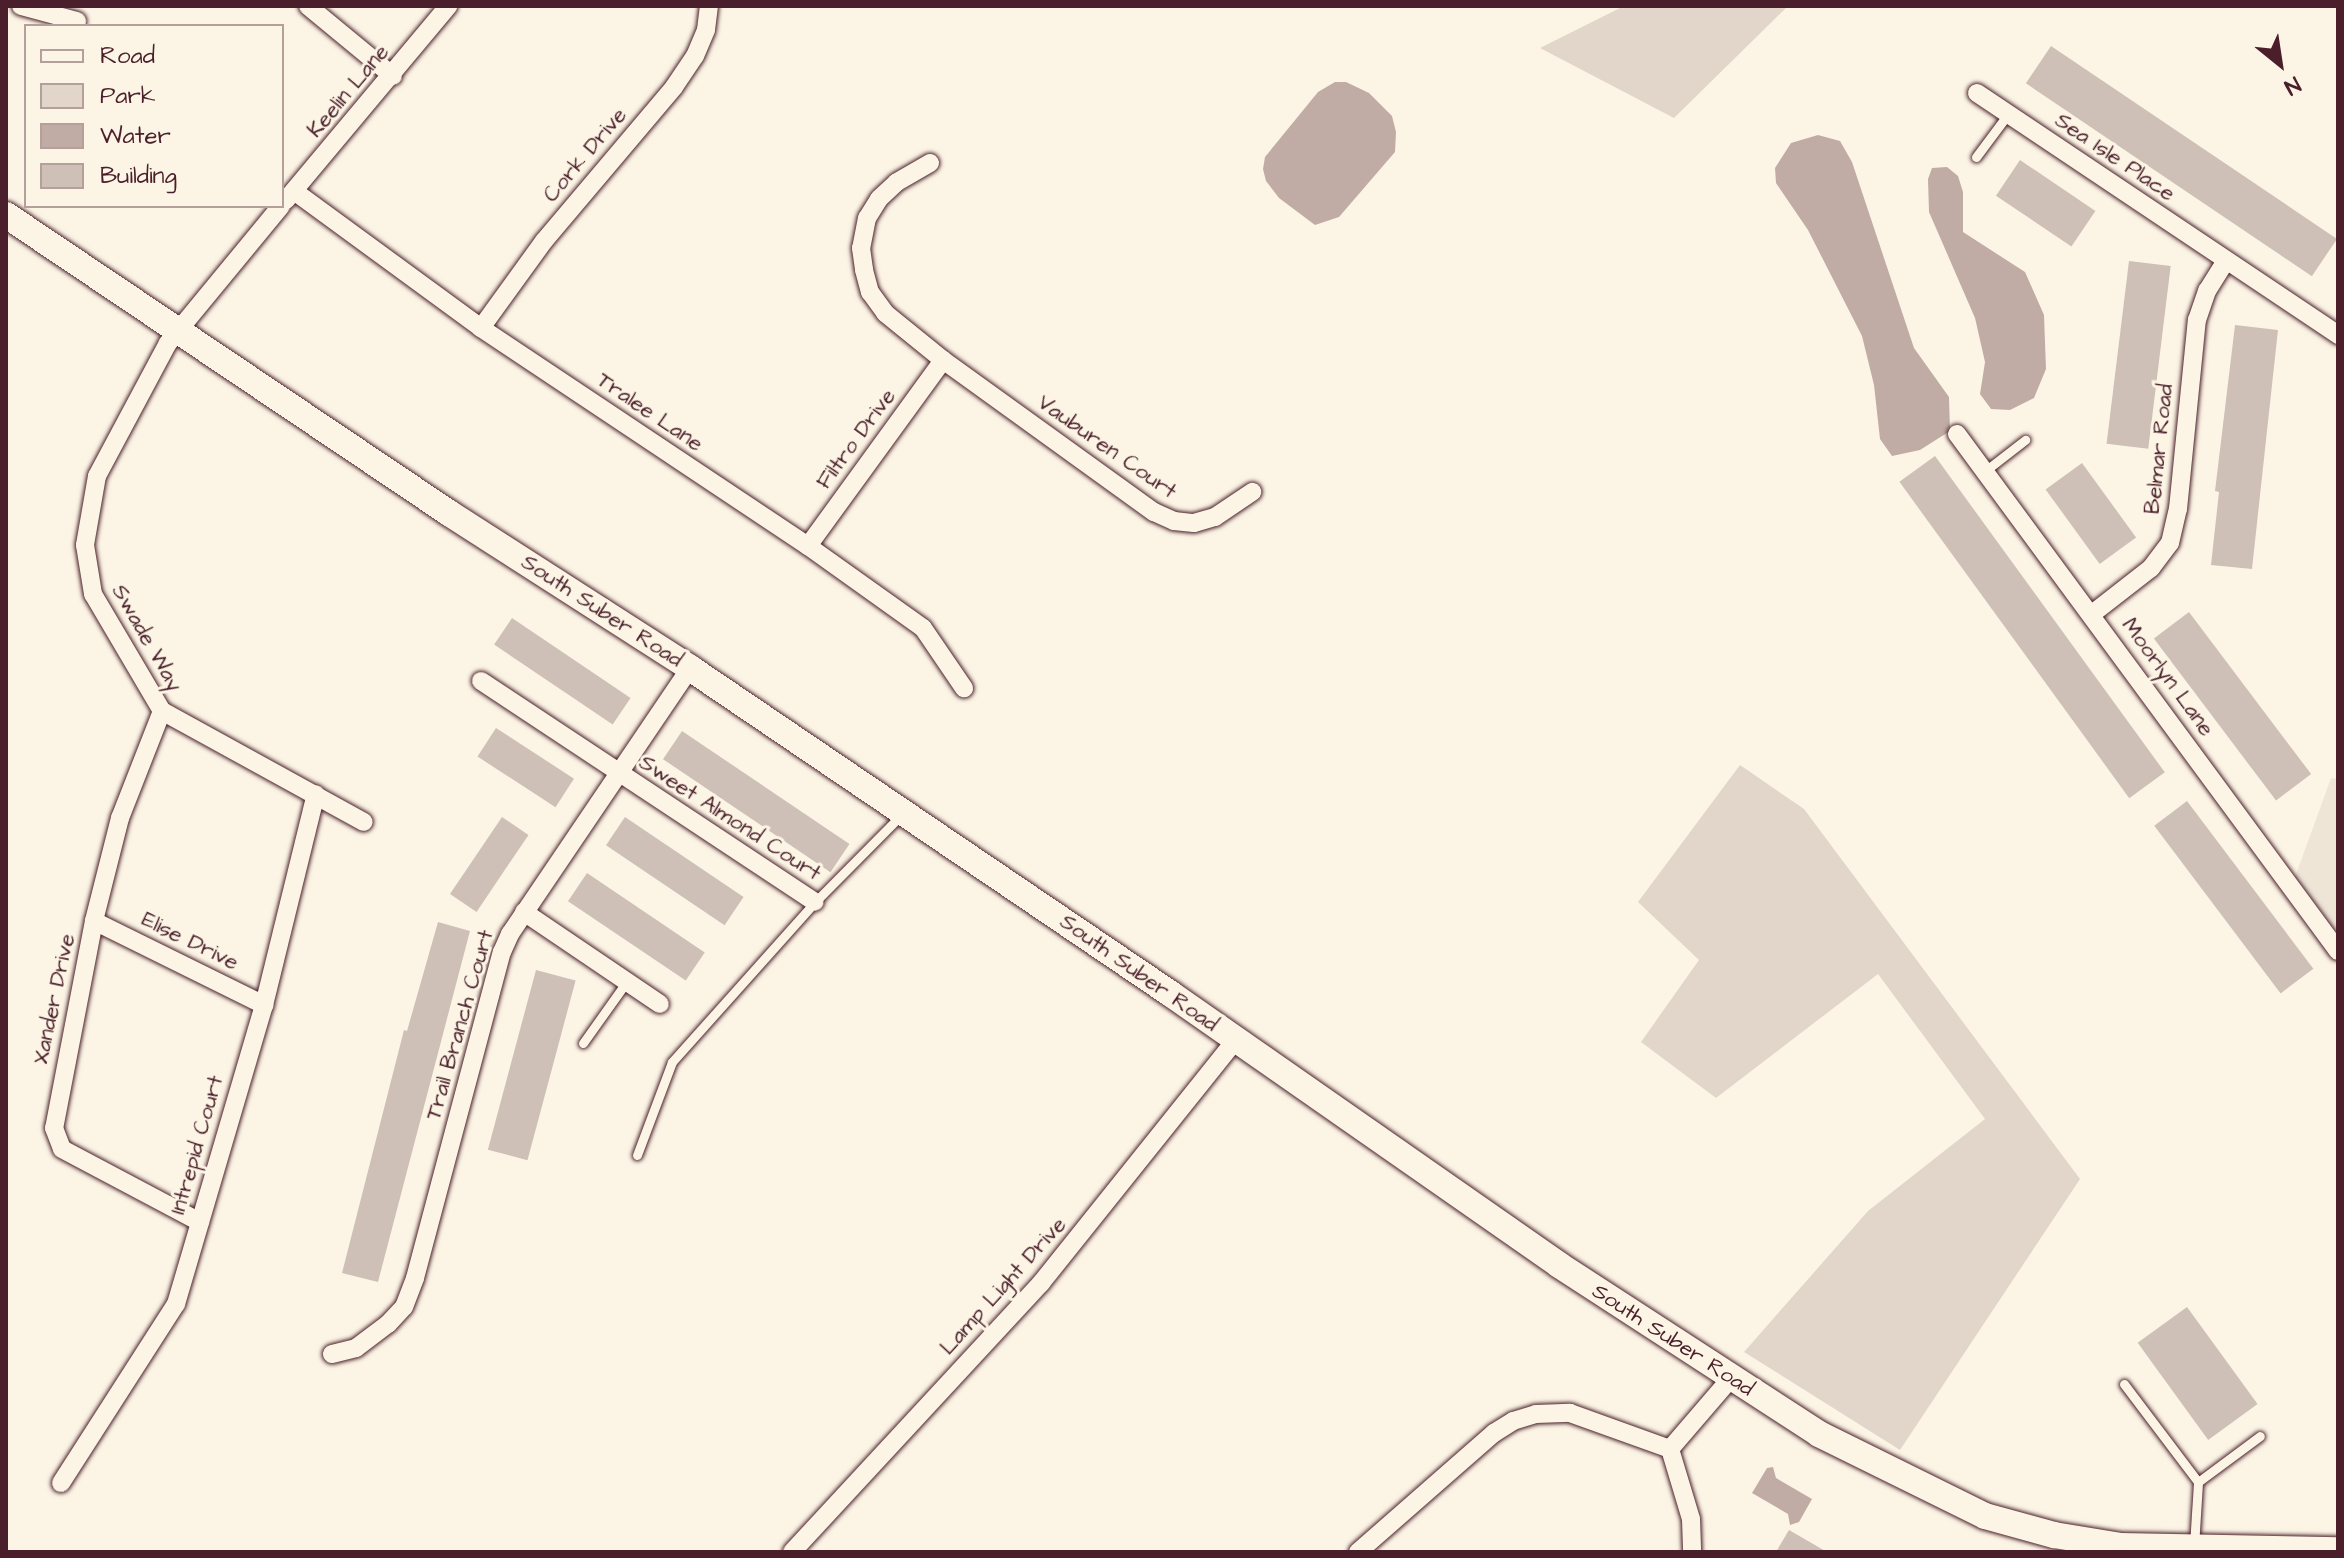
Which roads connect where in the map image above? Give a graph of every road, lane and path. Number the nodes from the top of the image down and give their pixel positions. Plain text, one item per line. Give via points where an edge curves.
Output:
1 (21, 6) edge
2 (308, 6) edge
3 (448, 6) edge
4 (709, 6) edge
5 (77, 21) dead end
6 (393, 76) junction
7 (1977, 93) dead end
8 (2008, 114) junction
9 (1976, 157) dead end
10 (930, 163) dead end
11 (285, 200) edge
12 (278, 208) edge
13 (6, 215) edge
14 (2226, 261) junction
15 (481, 328) junction
16 (176, 330) junction
17 (2338, 335) edge
18 (943, 360) junction
19 (1957, 434) dead end
20 (2025, 440) dead end
21 (1985, 471) junction
22 (1252, 492) dead end
23 (808, 546) junction
24 (2092, 614) junction
25 (690, 668) junction
26 (481, 681) dead end
27 (964, 688) dead end
28 (162, 711) junction
29 (618, 774) junction
30 (316, 794) junction
31 (904, 812) junction
32 (364, 822) dead end
33 (815, 902) junction
34 (524, 912) junction
35 (94, 921) junction
36 (2338, 951) edge
37 (627, 981) junction
38 (660, 1004) dead end
39 (264, 1005) junction
40 (1236, 1040) junction
41 (583, 1043) dead end
42 (637, 1155) dead end
43 (200, 1222) junction
44 (332, 1354) dead end
45 (1731, 1378) junction
46 (2124, 1384) dead end
47 (2260, 1436) dead end
48 (1670, 1449) junction
49 (2198, 1482) junction
50 (61, 1483) dead end
51 (2194, 1550) junction
52 (2338, 1550) edge
53 (792, 1552) edge
54 (1358, 1552) edge
55 (1692, 1552) edge

1 - 5 street
2 - 6 street
3 - 6 street, Keelin Lane
4 - 15 street, Cork Drive via 695,56 674,87 544,241
6 - 11 street, Keelin Lane
7 - 8 street, Sea Isle Place
8 - 9 lane
8 - 14 street, Sea Isle Place
10 - 18 street, Vauburen Court via 879,199 867,218 861,248 876,302
11 - 15 street, Tralee Lane
12 - 16 street, Keelin Lane
13 - 16 street, South Suber Road
14 - 17 street, Sea Isle Place
14 - 24 street, Belmar Road via 2197,320 2170,543 2151,568
15 - 23 street, Tralee Lane
16 - 25 street, South Suber Road
16 - 28 street, Swade Way via 97,476 85,545 93,594
18 - 22 street, Vauburen Court via 1154,512 1174,521 1215,517
18 - 23 street, Filtro Drive
19 - 21 street, Moorlyn Lane
20 - 21 lane
21 - 24 street, Moorlyn Lane
23 - 27 street, Tralee Lane via 923,628
24 - 36 street, Moorlyn Lane
25 - 29 street, Trail Branch Court
25 - 31 street, South Suber Road
26 - 29 street, Sweet Almond Court
28 - 30 street, Swade Way
28 - 35 street, Xander Drive via 120,818
29 - 33 street, Sweet Almond Court
29 - 34 street, Trail Branch Court
30 - 32 street, Swade Way
30 - 39 street, Intrepid Court
31 - 33 lane
31 - 40 street, South Suber Road
33 - 42 lane via 672,1062
34 - 37 street
34 - 44 street, Trail Branch Court via 502,952 411,1292 388,1324 356,1348
35 - 39 street, Elise Drive
35 - 43 street, Xander Drive via 54,1118 57,1140 62,1149
37 - 38 street
37 - 41 lane
39 - 43 street, Intrepid Court
40 - 45 street, South Suber Road
40 - 53 street, Lamp Light Drive via 1041,1283
43 - 50 street, Intrepid Court via 176,1304
45 - 48 street
45 - 51 street, South Suber Road via 1819,1434 1985,1516 2108,1544
46 - 49 lane
47 - 49 lane
48 - 54 street via 1570,1413 1523,1417 1494,1433
48 - 55 street via 1691,1519
49 - 51 lane
51 - 52 street, South Suber Road

